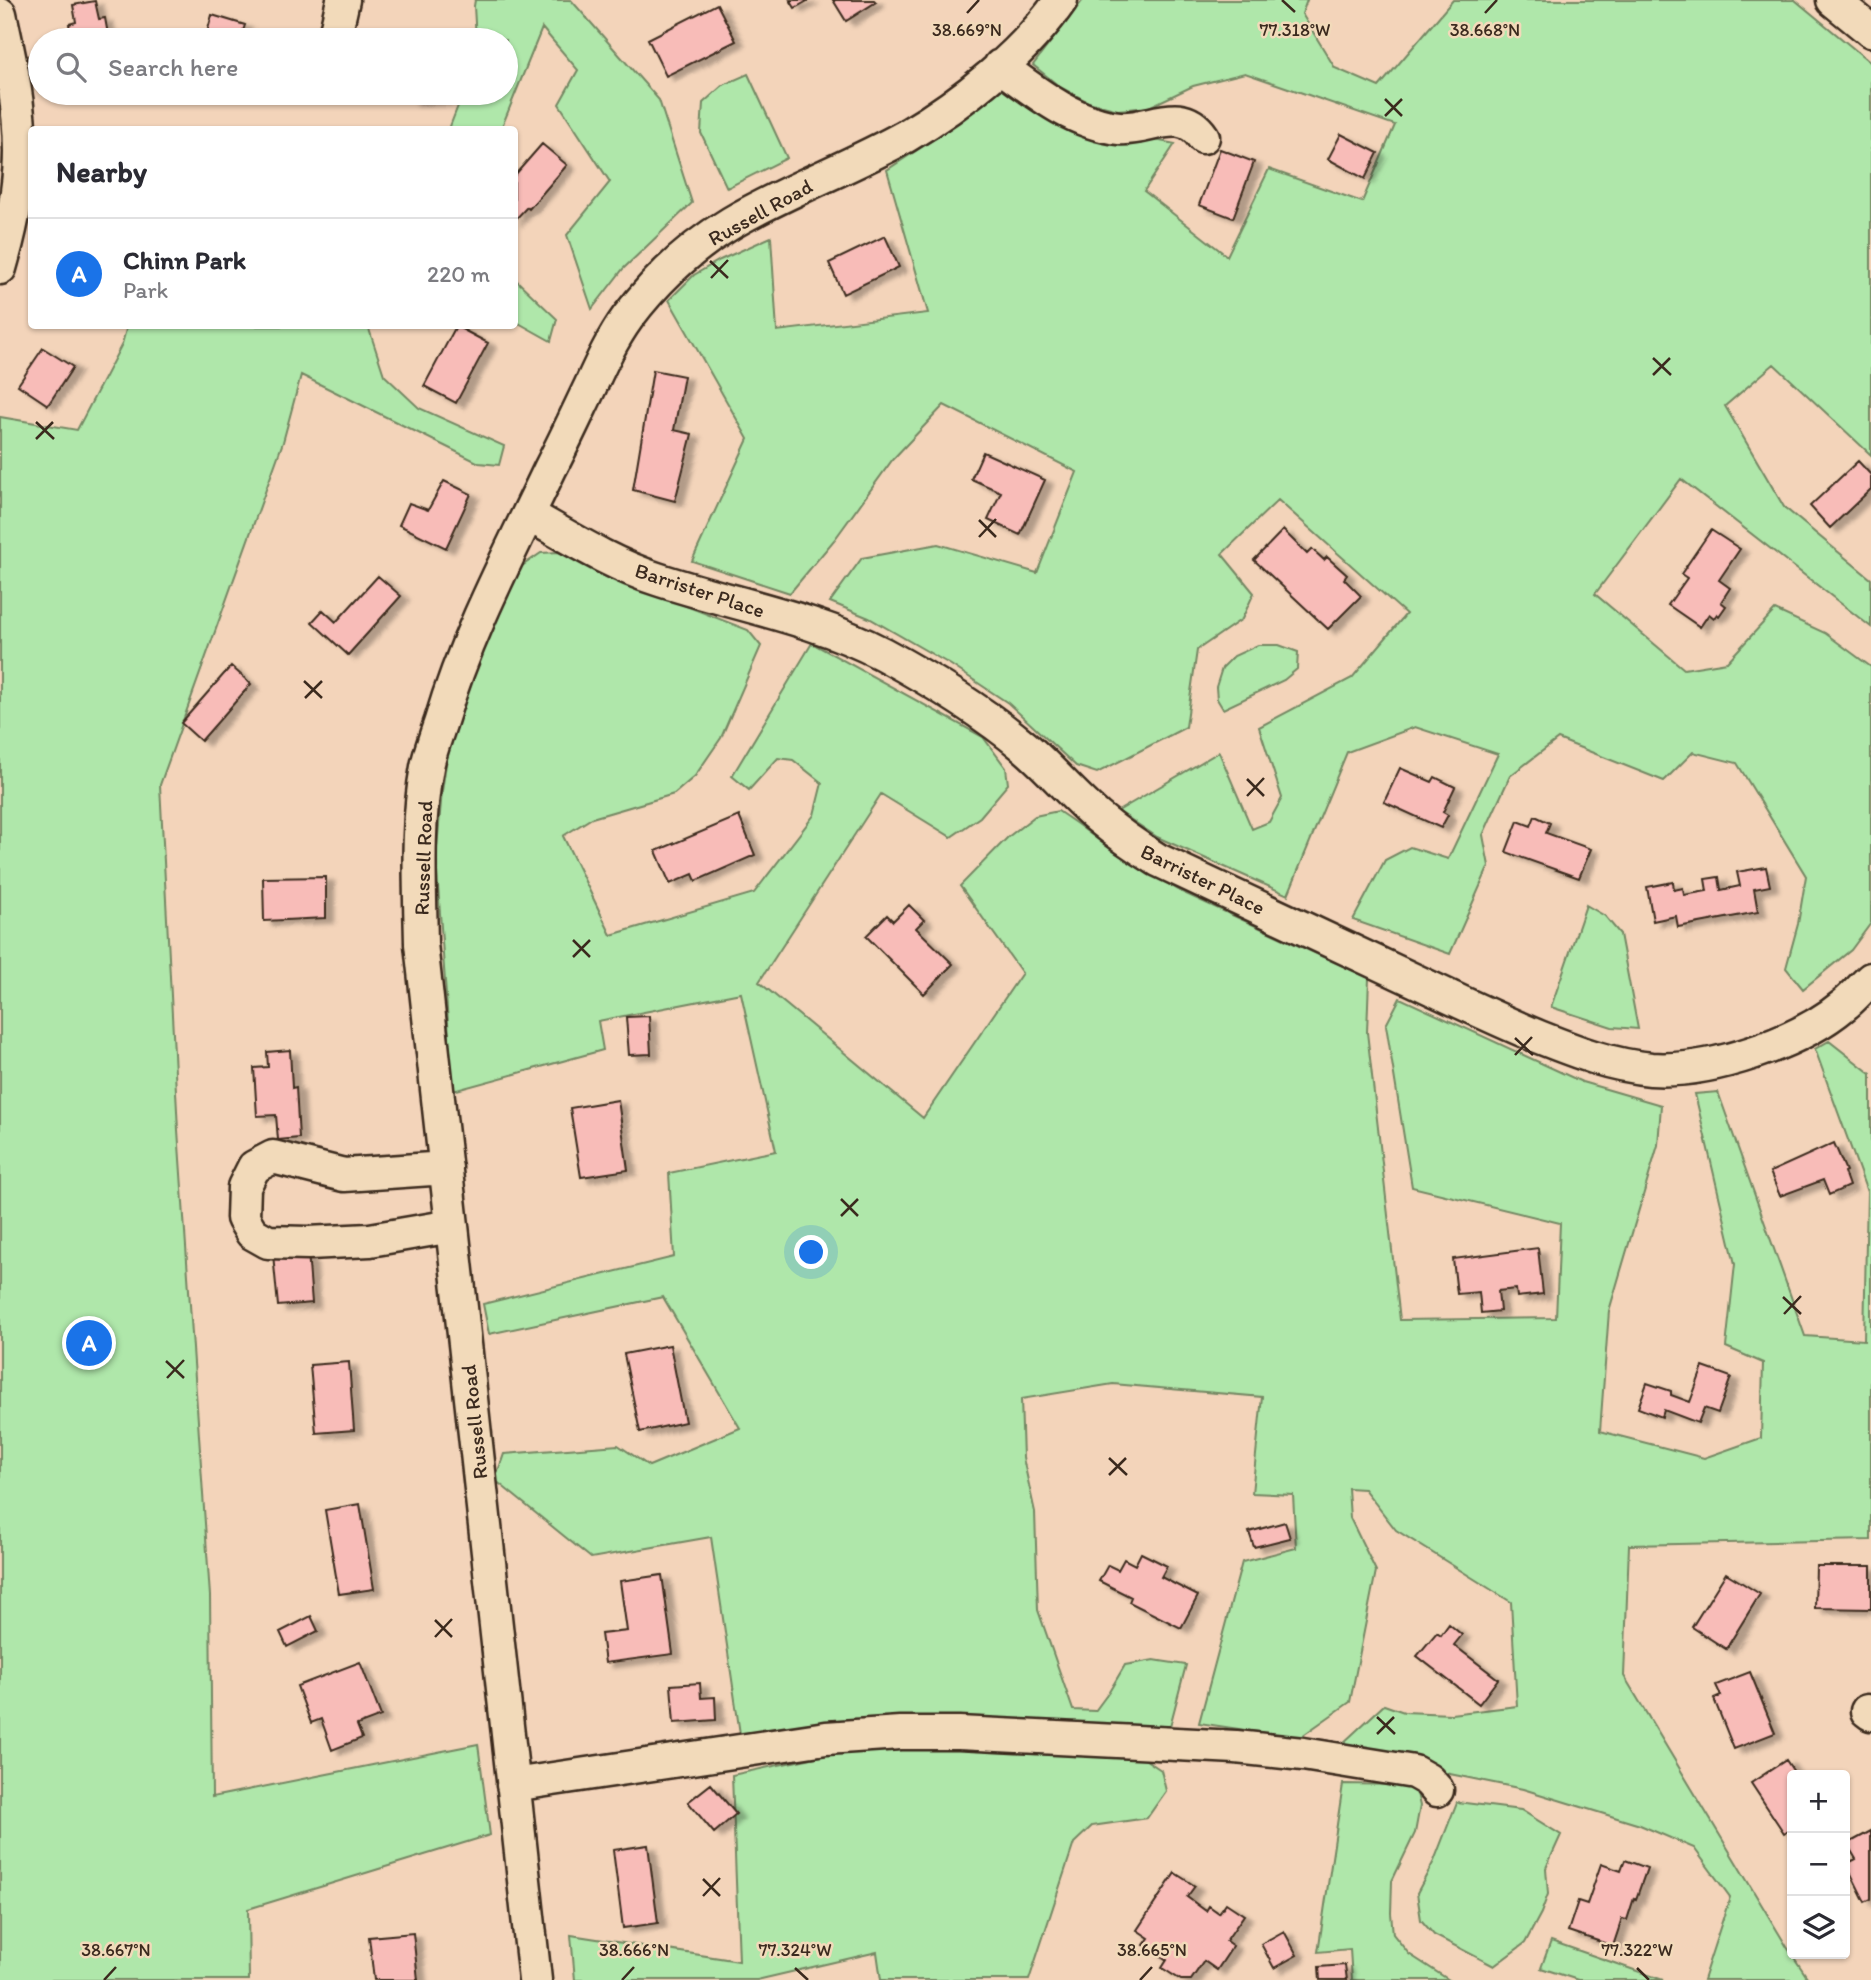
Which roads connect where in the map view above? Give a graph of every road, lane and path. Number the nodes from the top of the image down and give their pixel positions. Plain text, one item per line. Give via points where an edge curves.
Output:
1 (343, 0) edge
2 (1061, 0) edge
3 (1833, 0) edge
4 (0, 14) edge
5 (337, 28) edge
6 (1871, 31) edge
7 (1000, 66) junction
8 (1203, 137) dead end
9 (0, 268) edge
10 (529, 515) junction
11 (1871, 979) edge
12 (446, 1168) junction
13 (452, 1226) junction
14 (513, 1786) junction
15 (1437, 1790) dead end
16 (535, 1980) edge

1 - 5 street
2 - 7 street, Russell Road
3 - 6 street
4 - 9 street via 20,153 16,198
7 - 8 street via 1035,92 1101,126 1131,128 1175,119 1188,122
7 - 10 street, Russell Road via 906,136 731,223 683,257 654,285 610,345
10 - 11 street, Barrister Place via 608,559 655,578 828,630 879,652 976,710 1045,764 1097,816 1158,860 1491,1017 1588,1057 1653,1069 1689,1068 1736,1058 1807,1029 1843,1006
10 - 12 street, Russell Road via 474,632 427,766 419,875 421,944
12 - 13 street, Russell Road
12 - 13 street via 344,1175 273,1157 254,1167 244,1186 243,1218 253,1233 268,1242 370,1240
13 - 14 street, Russell Road
14 - 15 street via 826,1738 959,1733 1236,1746 1414,1772
14 - 16 street, Russell Road

